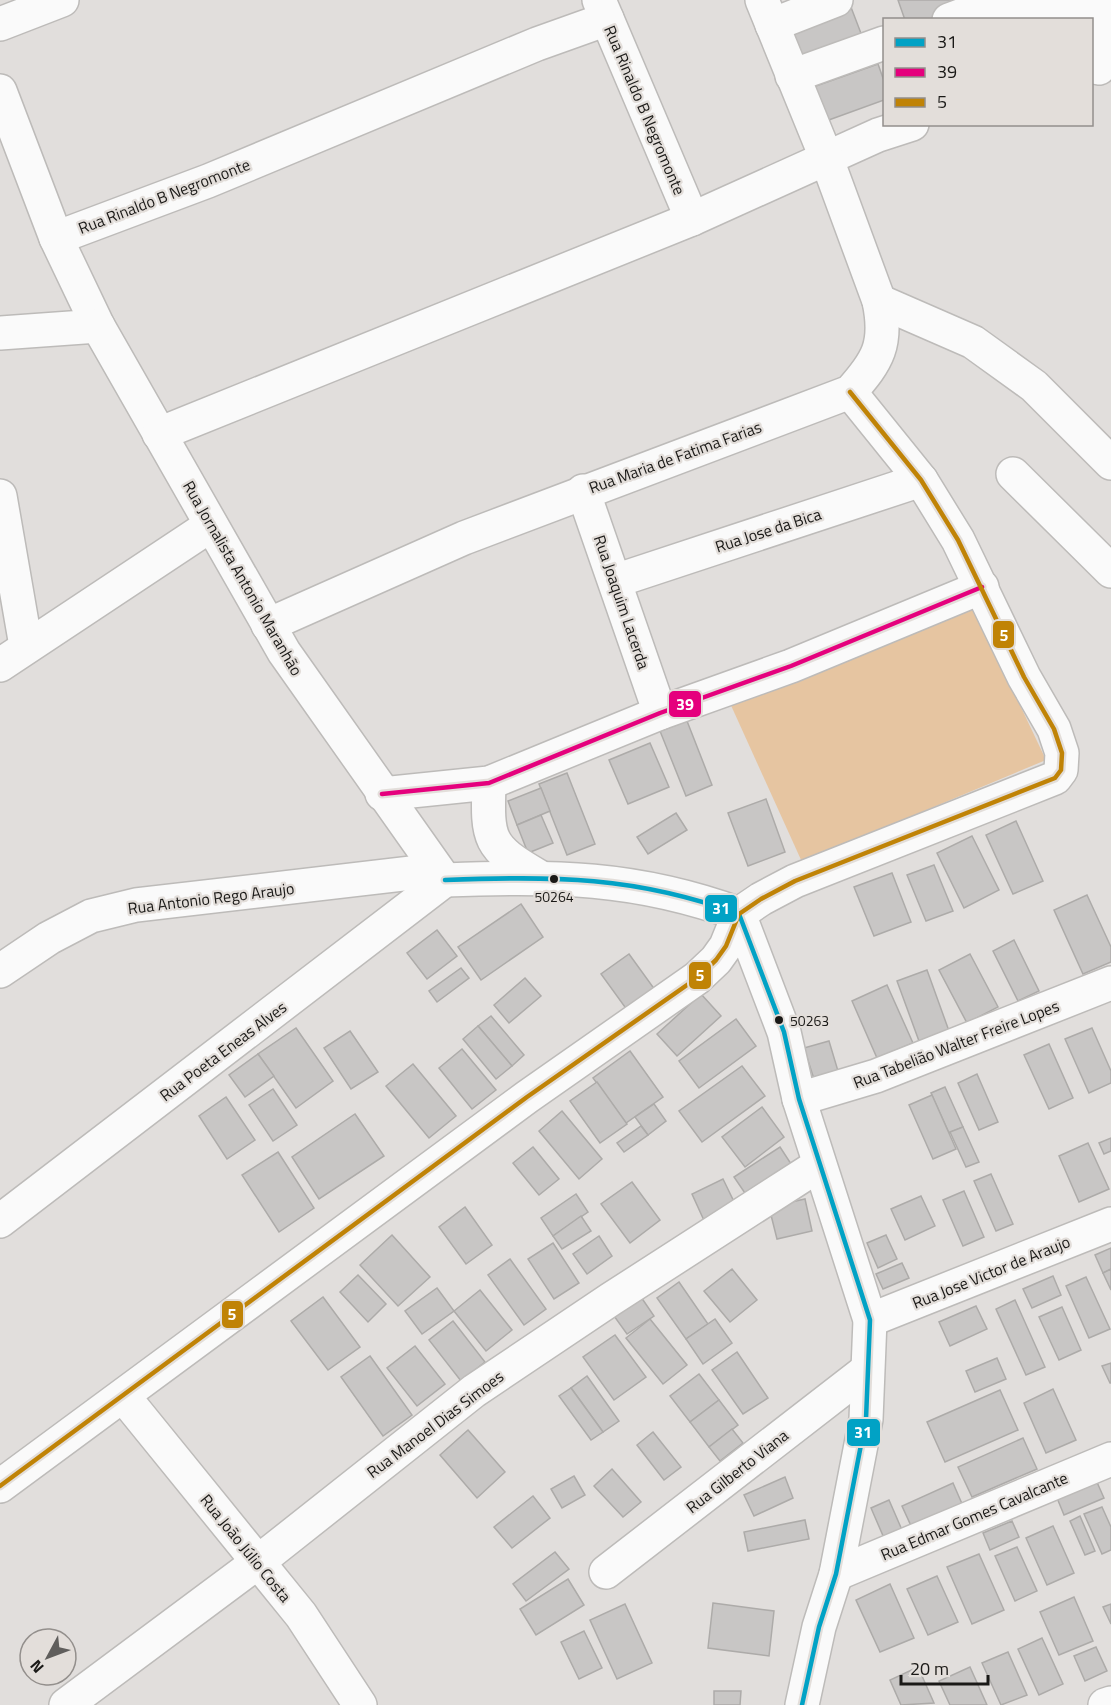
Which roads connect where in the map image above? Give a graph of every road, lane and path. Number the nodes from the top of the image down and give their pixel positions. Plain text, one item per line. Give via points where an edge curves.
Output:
1 (62, 0) edge
2 (836, 0) edge
3 (995, 8) edge
4 (603, 9) edge
5 (767, 12) edge
6 (1109, 12) edge
7 (957, 18) edge
8 (0, 24) edge
9 (883, 44) edge
10 (1100, 67) edge
11 (792, 76) junction
12 (1, 102) edge
13 (906, 126) edge
14 (826, 157) junction
15 (692, 219) junction
16 (56, 238) junction
17 (879, 301) junction
18 (98, 326) junction
19 (0, 333) edge
20 (850, 392) junction
21 (159, 434) junction
22 (1111, 463) edge
23 (1013, 474) dead end
24 (921, 480) junction
25 (583, 491) junction
26 (0, 496) edge
27 (211, 525) junction
28 (1111, 571) edge
29 (615, 580) junction
30 (982, 587) junction
31 (268, 625) junction
32 (26, 646) junction
33 (0, 664) edge
34 (660, 712) junction
35 (489, 783) junction
36 (382, 794) junction
37 (441, 875) junction
38 (538, 876) junction
39 (739, 914) junction
40 (0, 971) edge
41 (1111, 983) edge
42 (799, 1100) junction
43 (819, 1165) junction
44 (0, 1221) edge
45 (1111, 1224) edge
46 (870, 1320) junction
47 (867, 1370) junction
48 (123, 1397) junction
49 (1111, 1459) edge
50 (0, 1486) edge
51 (258, 1562) junction
52 (606, 1572) dead end
53 (836, 1574) junction
54 (1111, 1702) edge
55 (66, 1705) edge
56 (360, 1705) edge
57 (802, 1705) edge
58 (1105, 1705) edge

1 - 8 street
2 - 5 street
3 - 6 street
3 - 7 street
4 - 15 street, Rua Rinaldo B Negromonte
4 - 16 street, Rua Rinaldo B Negromonte via 537,44 208,181
5 - 11 street
6 - 10 street
9 - 11 street
11 - 14 street
12 - 16 street, Rua Jornalista Antonio Maranhão
13 - 14 street
14 - 15 street
14 - 17 street
15 - 21 street
16 - 18 street, Rua Jornalista Antonio Maranhão
17 - 20 street via 883,320 879,351
17 - 22 street via 972,342 1034,386
18 - 19 street
18 - 21 street, Rua Jornalista Antonio Maranhão
20 - 24 street
20 - 25 street, Rua Maria de Fatima Farias
21 - 27 street, Rua Jornalista Antonio Maranhão
23 - 28 street
24 - 29 street, Rua Jose da Bica
24 - 30 street
25 - 29 street, Rua Joaquim Lacerda
25 - 31 street, Rua Maria de Fatima Farias via 464,538
26 - 32 street
27 - 31 street, Rua Jornalista Antonio Maranhão
27 - 32 street
29 - 34 street, Rua Joaquim Lacerda
30 - 34 street via 791,666
30 - 39 street via 1024,677 1054,729 1062,753 1061,770 1047,784 795,882
31 - 36 street, Rua Jornalista Antonio Maranhão
32 - 33 street
34 - 35 street
35 - 36 street
35 - 38 street via 488,821 496,846 503,855
36 - 37 street, Rua Jornalista Antonio Maranhão
37 - 38 street
37 - 40 street, Rua Antonio Rego Araujo via 136,905 91,916
37 - 44 street, Rua Poeta Eneas Alves
38 - 39 street via 651,887
39 - 42 street via 784,1032
39 - 48 street via 726,946 697,978 527,1097
41 - 42 street, Rua Tabelião Walter Freire Lopes via 876,1076
42 - 43 street
43 - 46 street
43 - 51 street, Rua Manoel Dias Simoes via 474,1391
45 - 46 street, Rua Jose Victor de Araujo
46 - 47 street
47 - 52 street, Rua Gilberto Viana
47 - 53 street via 866,1419
48 - 50 street
48 - 51 street, Rua João Júlio Costa
49 - 53 street, Rua Edmar Gomes Cavalcante
51 - 55 street, Rua Manoel Dias Simoes
51 - 56 street, Rua João Júlio Costa via 301,1614
53 - 57 street via 819,1627
54 - 58 street

